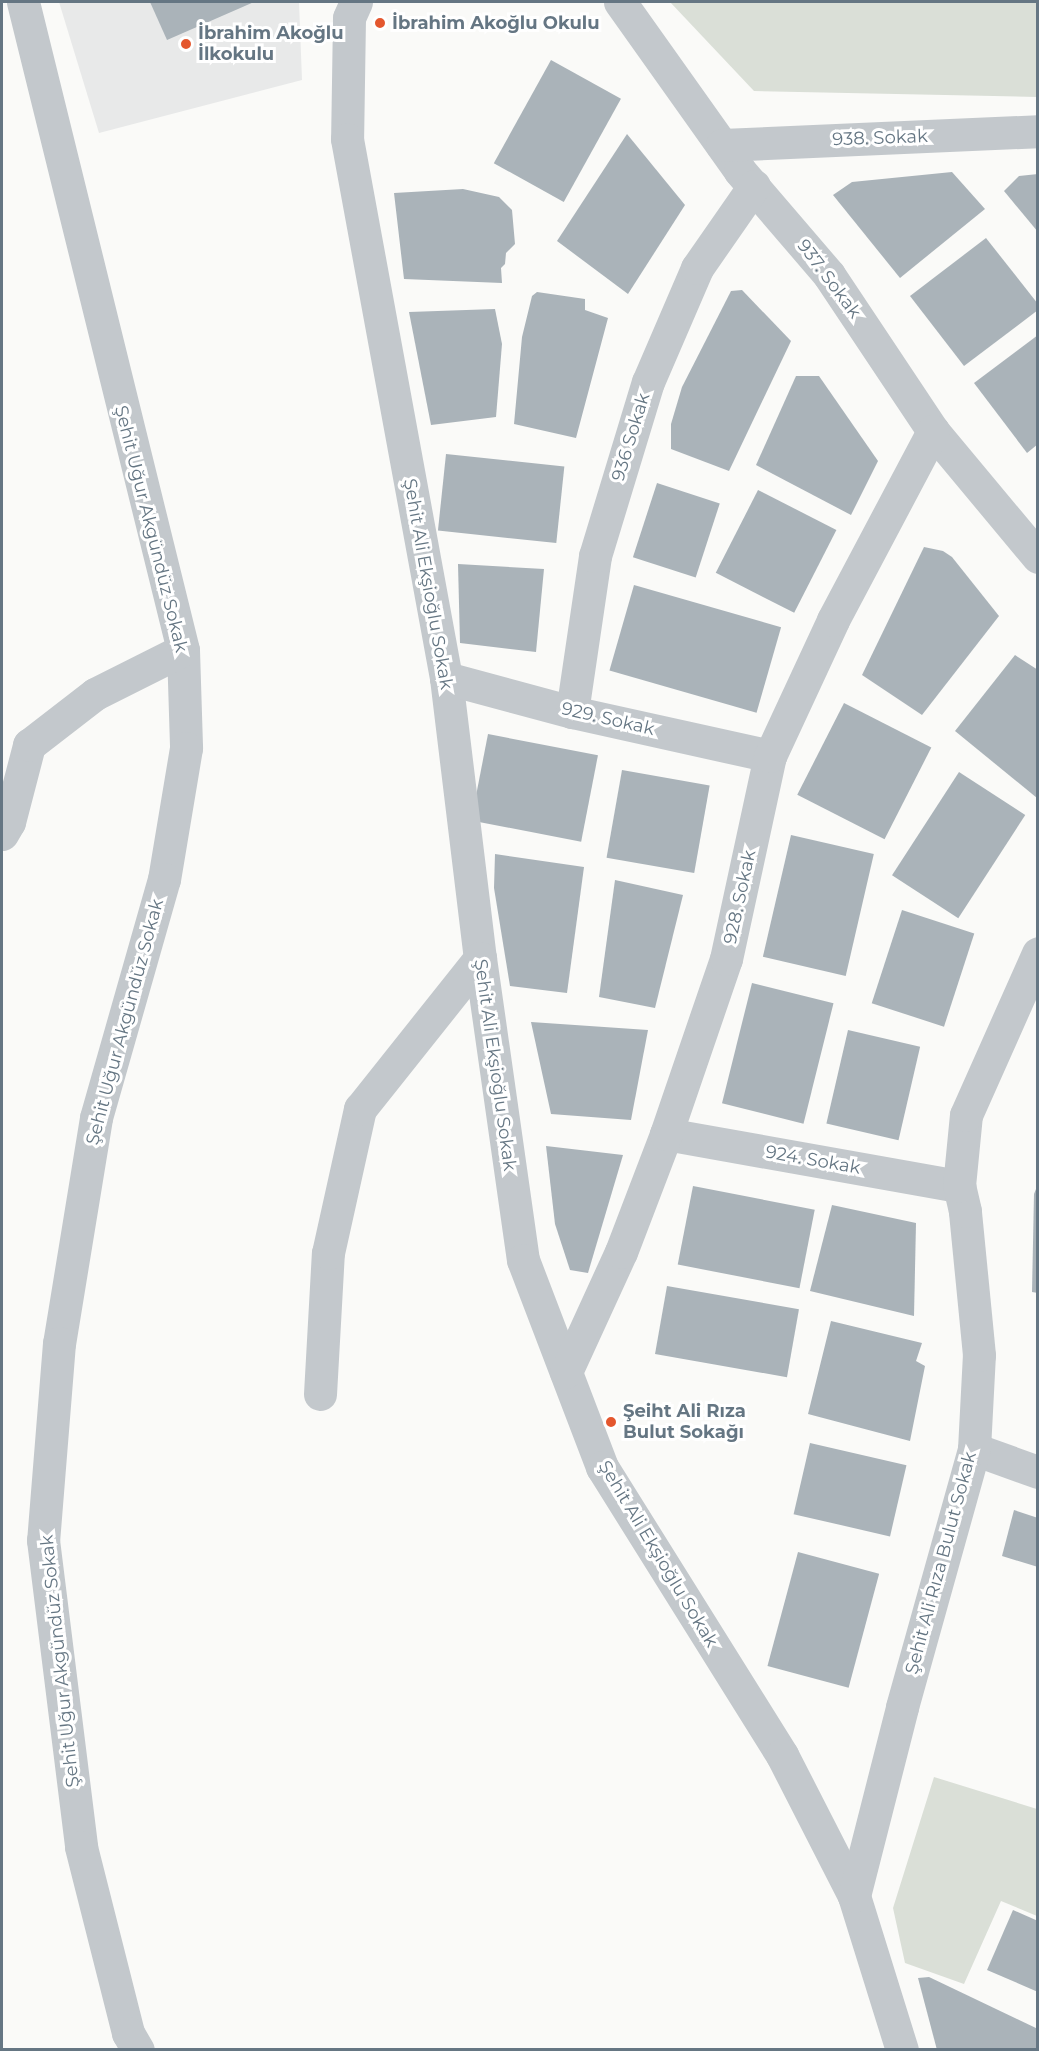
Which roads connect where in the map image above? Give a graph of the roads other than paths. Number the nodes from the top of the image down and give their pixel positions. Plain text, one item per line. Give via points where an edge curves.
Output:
1 (23, 2) edge
2 (356, 2) edge
3 (620, 2) edge
4 (1038, 131) edge
5 (722, 145) junction
6 (754, 186) junction
7 (933, 431) junction
8 (1038, 558) edge
9 (183, 650) junction
10 (446, 678) junction
11 (572, 712) junction
12 (770, 756) junction
13 (2, 834) edge
14 (480, 958) junction
15 (1034, 972) edge
16 (666, 1134) junction
17 (959, 1186) junction
18 (566, 1372) junction
19 (320, 1394) dead end
20 (974, 1449) junction
21 (1038, 1472) edge
22 (855, 1896) junction
23 (138, 2049) edge
24 (902, 2049) edge

1 - 9 street, Şehit Uğur Akgündüz Sokak
2 - 10 street, Şehit Ali Ekşioğlu Sokak via 349,18 347,139
3 - 5 street, 937. Sokak
4 - 5 street, 938. Sokak
5 - 6 street, 937. Sokak
6 - 7 street, 937. Sokak via 829,275
6 - 11 street, 936 Sokak via 697,268 648,382 595,556
7 - 8 street, 937. Sokak
7 - 12 street, 928. Sokak via 832,620
9 - 13 street via 95,694 29,745 9,822
9 - 23 street, Şehit Uğur Akgündüz Sokak via 186,748 164,879 96,1118 59,1343 43,1540 81,1847 128,2033
10 - 11 street, 929. Sokak
10 - 14 street, Şehit Ali Ekşioğlu Sokak
11 - 12 street, 929. Sokak
12 - 16 street, 928. Sokak via 726,959
14 - 18 street, Şehit Ali Ekşioğlu Sokak via 523,1260
14 - 19 street via 360,1109 328,1253
15 - 17 street, Şehit Ali Rıza Bulut Sokak via 966,1115
16 - 17 street, 924. Sokak
16 - 18 street, 928. Sokak via 621,1252
17 - 20 street, Şehit Ali Rıza Bulut Sokak via 980,1355
18 - 22 street, Şehit Ali Ekşioğlu Sokak via 602,1467 782,1755
20 - 21 street
20 - 22 street, Şehit Ali Rıza Bulut Sokak via 902,1707
22 - 24 street, Şehit Ali Ekşioğlu Sokak

